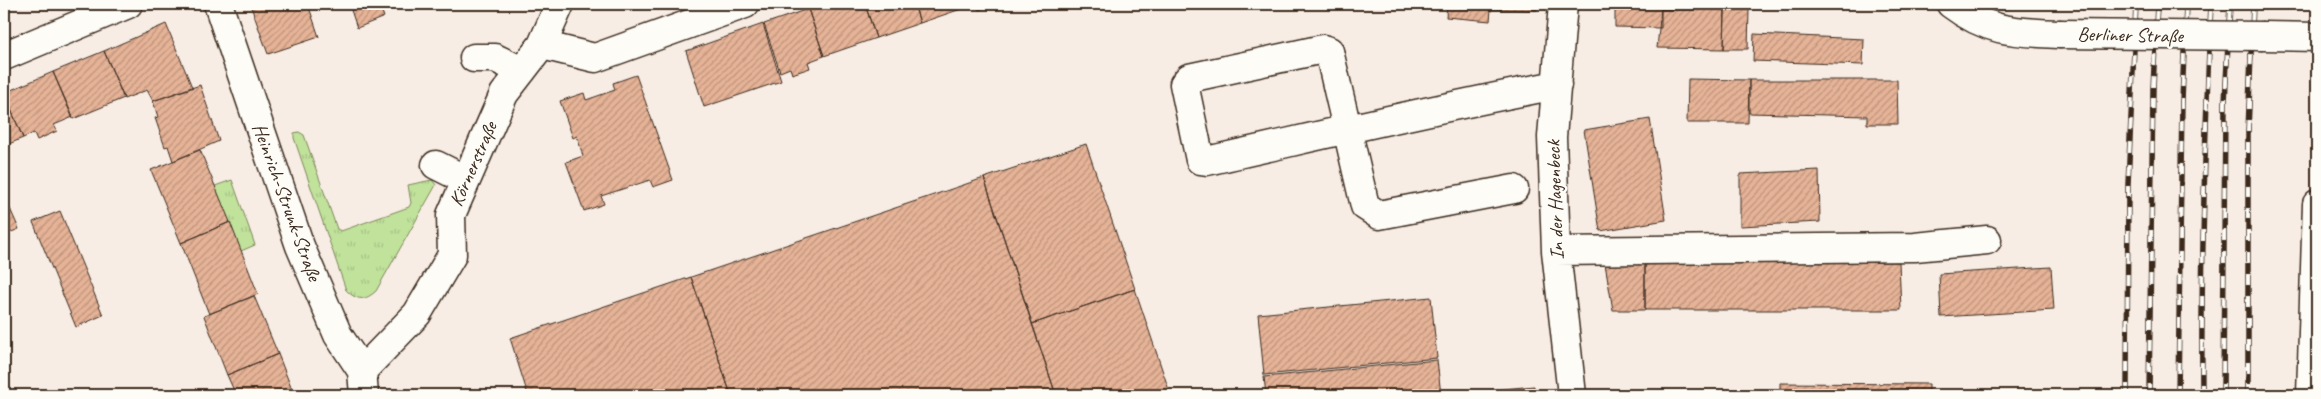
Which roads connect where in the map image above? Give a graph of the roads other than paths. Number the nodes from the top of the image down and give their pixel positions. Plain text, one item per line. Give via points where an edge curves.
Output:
1 (128, 4) edge
2 (218, 4) edge
3 (560, 4) edge
4 (746, 4) edge
5 (1563, 4) edge
6 (1950, 4) edge
7 (2317, 37) edge
8 (542, 45) junction
9 (4, 56) edge
10 (474, 58) dead end
11 (522, 71) junction
12 (1557, 85) junction
13 (1347, 129) junction
14 (436, 165) dead end
15 (466, 180) junction
16 (1514, 189) dead end
17 (2317, 204) edge
18 (1987, 240) dead end
19 (1556, 251) junction
20 (363, 383) edge
21 (1572, 395) edge
22 (2311, 395) edge

1 - 9 street
2 - 20 street, Heinrich-Strunk-Straße via 300,246
3 - 8 street, Körnerstraße
4 - 8 street via 595,58
5 - 12 street, In der Hagenbeck
6 - 7 street, Berliner Straße, bridge via 1968,17 2011,32
8 - 11 street, Körnerstraße
10 - 11 street via 495,58
11 - 15 street, Körnerstraße via 504,94
12 - 13 street
12 - 19 street, In der Hagenbeck via 1552,137
13 - 13 street via 1200,160 1184,84 1189,78 1324,49 1329,52
13 - 16 street via 1365,206 1379,215
14 - 15 street
15 - 20 street, Körnerstraße via 451,215 452,255 417,314
17 - 22 street
18 - 19 street via 1915,247
19 - 21 street, In der Hagenbeck

